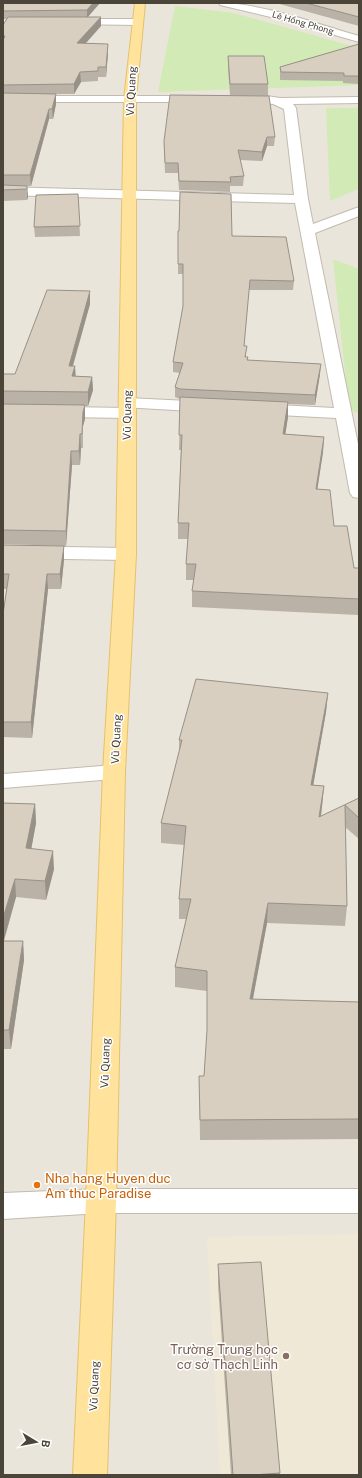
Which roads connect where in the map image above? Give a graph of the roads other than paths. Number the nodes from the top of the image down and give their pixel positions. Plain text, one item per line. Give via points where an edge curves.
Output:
1 (224, 3) edge
2 (138, 13) edge
3 (58, 22) edge
4 (359, 38) edge
5 (3, 99) edge
6 (130, 99) junction
7 (213, 99) edge
8 (228, 99) edge
9 (359, 100) edge
10 (284, 103) junction
11 (3, 191) edge
12 (129, 194) junction
13 (301, 199) junction
14 (359, 211) edge
15 (309, 230) junction
16 (127, 408) junction
17 (3, 411) edge
18 (343, 413) junction
19 (359, 493) edge
20 (3, 552) edge
21 (126, 554) junction
22 (114, 772) junction
23 (3, 782) edge
24 (101, 1201) junction
25 (359, 1201) edge
26 (3, 1206) edge
27 (90, 1475) edge

1 - 4 street, Lê Hồng Phong
2 - 3 street
2 - 6 main road, Vũ Quang
5 - 6 street
6 - 7 street
6 - 12 main road, Vũ Quang
8 - 10 street via 274,100
9 - 10 street via 283,100
10 - 13 street via 290,108
11 - 12 street
12 - 13 street
12 - 16 main road, Vũ Quang
13 - 15 street
14 - 15 street
15 - 18 street
16 - 17 street
16 - 18 street via 232,408
16 - 21 main road, Vũ Quang
18 - 19 street
20 - 21 street
21 - 22 main road, Vũ Quang
22 - 23 street
22 - 24 main road, Vũ Quang
24 - 25 street
24 - 26 street
24 - 27 main road, Vũ Quang

